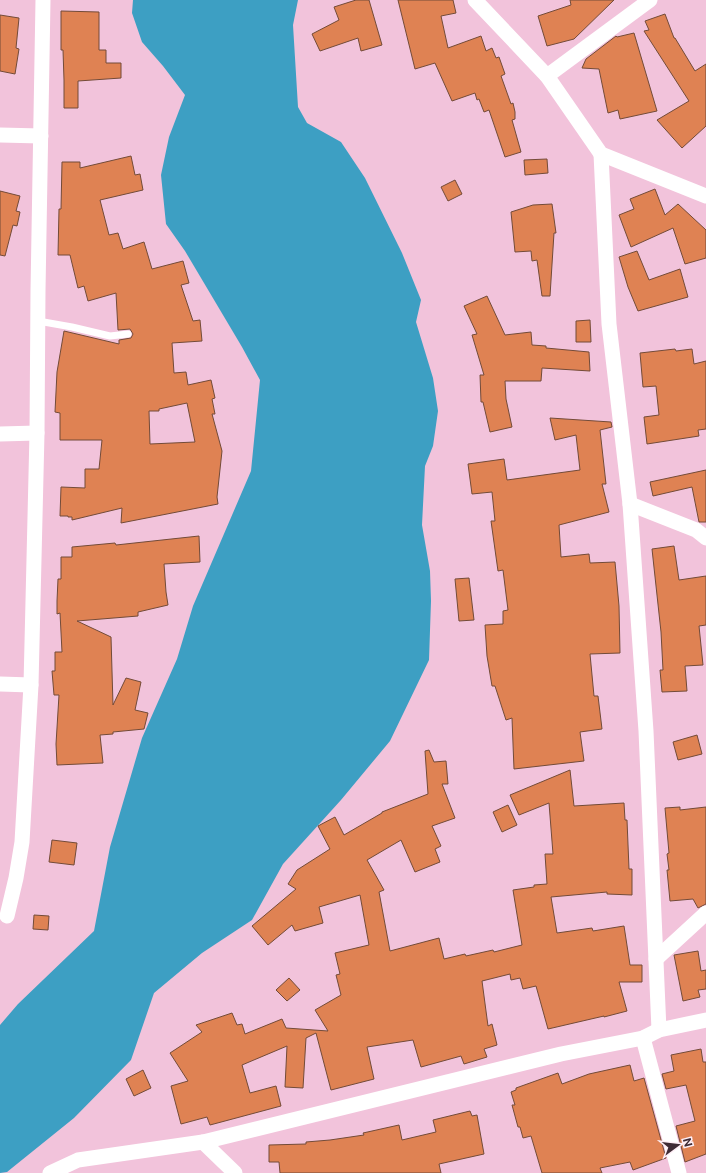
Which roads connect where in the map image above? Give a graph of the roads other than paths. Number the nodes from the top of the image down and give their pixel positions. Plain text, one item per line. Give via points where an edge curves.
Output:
1 (43, 0) edge
2 (475, 0) edge
3 (650, 0) edge
4 (547, 76) junction
5 (0, 136) edge
6 (41, 136) junction
7 (601, 154) junction
8 (706, 196) edge
9 (38, 322) junction
10 (128, 334) dead end
11 (37, 433) junction
12 (0, 434) edge
13 (630, 504) junction
14 (706, 538) edge
15 (0, 684) edge
16 (31, 685) junction
17 (706, 913) edge
18 (7, 916) dead end
19 (656, 959) junction
20 (706, 1020) edge
21 (660, 1030) junction
22 (643, 1038) junction
23 (203, 1142) junction
24 (50, 1173) edge
25 (235, 1173) edge
26 (679, 1173) edge

1 - 6 street
2 - 4 street
3 - 4 street
4 - 7 street
5 - 6 street
6 - 9 street
7 - 8 street
7 - 13 street via 608,324
9 - 10 lane via 110,336
9 - 11 street
11 - 12 street
11 - 16 street
13 - 14 street via 696,530
13 - 19 street via 646,731
15 - 16 street
16 - 18 street via 22,842
17 - 19 street
19 - 21 street
20 - 21 street
21 - 22 street
22 - 23 street via 561,1054
22 - 26 street
23 - 24 street via 78,1160
23 - 25 street

